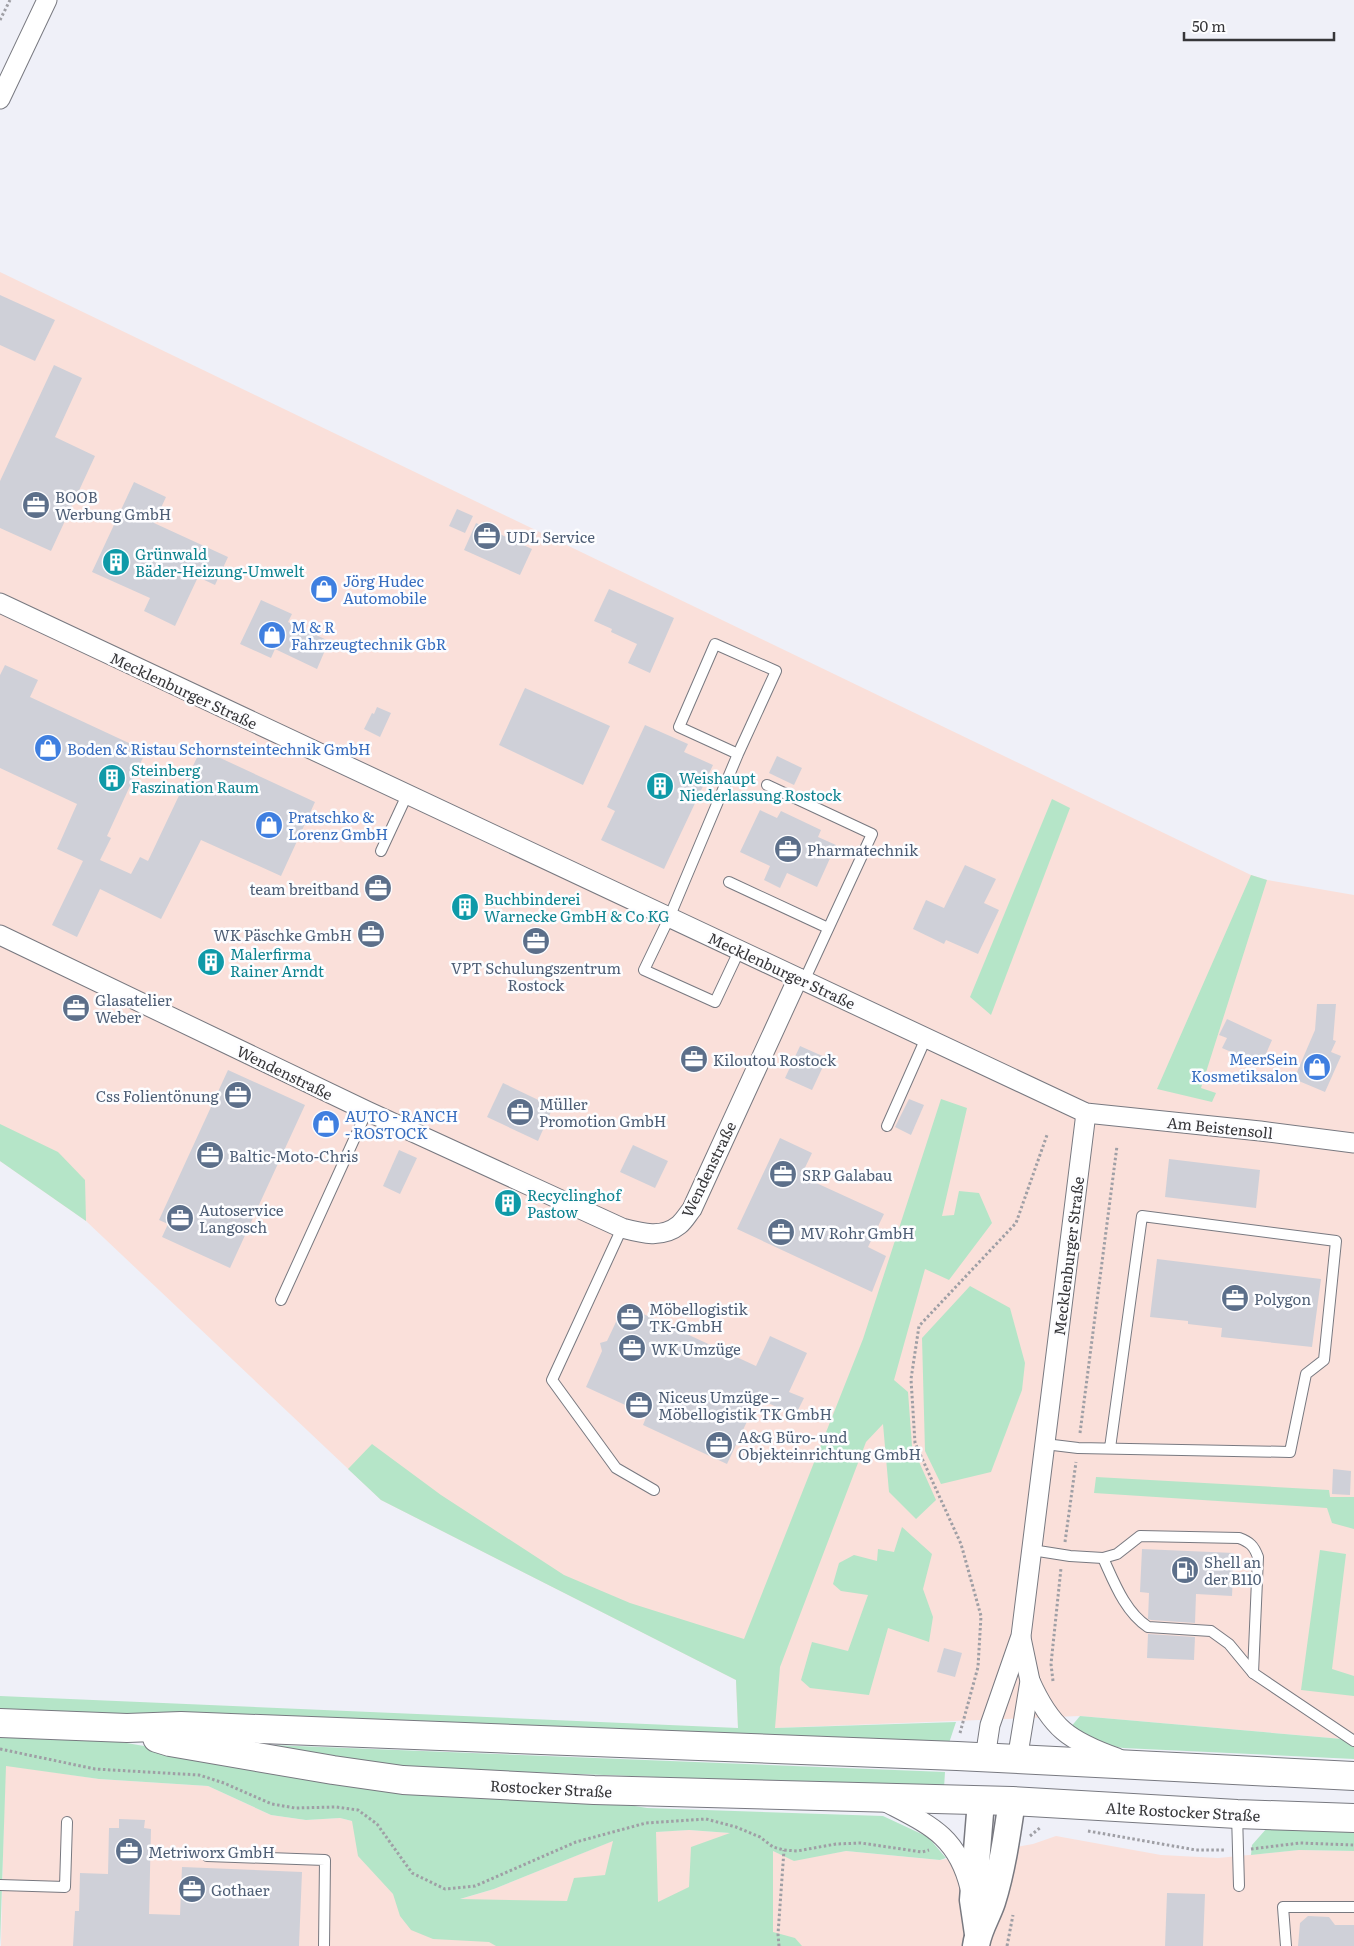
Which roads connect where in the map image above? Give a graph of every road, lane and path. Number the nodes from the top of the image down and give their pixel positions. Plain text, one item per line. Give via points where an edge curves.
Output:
1 (10, 0) edge
2 (47, 0) edge
3 (0, 20) edge
4 (0, 99) edge
5 (0, 603) edge
6 (738, 754) junction
7 (767, 785) dead end
8 (407, 795) junction
9 (381, 851) dead end
10 (729, 882) dead end
11 (669, 918) junction
12 (828, 928) junction
13 (0, 935) edge
14 (739, 951) junction
15 (801, 979) junction
16 (926, 1038) junction
17 (367, 1111) junction
18 (1086, 1113) junction
19 (887, 1126) dead end
20 (1047, 1135) dead end
21 (1354, 1143) edge
22 (622, 1228) junction
23 (281, 1300) dead end
24 (1045, 1444) junction
25 (1110, 1448) junction
26 (654, 1490) dead end
27 (1032, 1550) junction
28 (1103, 1558) junction
29 (1021, 1636) junction
30 (1253, 1673) junction
31 (1030, 1681) junction
32 (0, 1723) edge
33 (127, 1728) junction
34 (959, 1735) dead end
35 (1354, 1741) edge
36 (0, 1748) edge
37 (985, 1758) junction
38 (1017, 1760) junction
39 (1139, 1766) junction
40 (1354, 1776) edge
41 (879, 1798) junction
42 (981, 1801) junction
43 (1012, 1802) junction
44 (1237, 1814) junction
45 (1354, 1818) edge
46 (67, 1822) dead end
47 (1045, 1824) dead end
48 (1083, 1830) dead end
49 (1028, 1837) dead end
50 (946, 1839) junction
51 (1354, 1844) edge
52 (784, 1850) junction
53 (1238, 1851) junction
54 (207, 1856) dead end
55 (0, 1885) edge
56 (1239, 1886) dead end
57 (973, 1900) junction
58 (1354, 1907) edge
59 (977, 1940) edge
60 (324, 1946) edge
61 (779, 1946) edge
62 (1286, 1946) edge

1 - 3 path
2 - 4 street
5 - 8 street, Mecklenburger Straße
6 - 6 lane via 776,671 715,644 679,727
6 - 11 lane
7 - 12 lane via 872,834
8 - 9 lane
8 - 11 street, Mecklenburger Straße
10 - 12 lane
11 - 14 street, Mecklenburger Straße
11 - 14 lane via 644,970 715,1002
12 - 15 lane
13 - 17 street, Wendenstraße
14 - 15 street, Mecklenburger Straße
15 - 16 street, Mecklenburger Straße
15 - 22 street, Wendenstraße via 692,1209 680,1225 664,1233 646,1234
16 - 18 street, Mecklenburger Straße
16 - 19 lane
17 - 22 street, Wendenstraße
17 - 23 lane
18 - 21 street, Am Beistensoll
18 - 24 street, Mecklenburger Straße
20 - 34 path via 1016,1223 919,1326 910,1379 915,1443 961,1544 981,1616 978,1668
22 - 26 lane via 552,1380 616,1468
24 - 25 lane
24 - 27 street, Mecklenburger Straße
25 - 25 lane via 1142,1216 1336,1241 1324,1360 1306,1374 1290,1452
27 - 28 lane
27 - 29 street, Mecklenburger Straße
28 - 30 lane via 1125,1602 1142,1623 1148,1627 1211,1631 1229,1644
28 - 30 lane via 1117,1554 1140,1536 1239,1538 1249,1542 1258,1557
29 - 31 street, Mecklenburger Straße
29 - 37 street, Mecklenburger Straße via 990,1725
30 - 35 lane
31 - 38 street, Mecklenburger Straße
31 - 39 street via 1040,1704 1070,1738
32 - 33 main road, Rostocker Straße
33 - 37 main road, Rostocker Straße via 182,1726
33 - 41 main road, Rostocker Straße via 170,1742 403,1780 594,1790
36 - 52 path via 95,1769 199,1776 272,1804 295,1808 358,1810 377,1824 412,1872 445,1889 474,1886 576,1842 646,1823 706,1819 760,1836 773,1847
37 - 38 main road, Rostocker Straße
37 - 42 main road
38 - 39 main road
38 - 43 main road
39 - 40 main road
41 - 42 main road, Rostocker Straße
41 - 50 street via 934,1828
42 - 43 main road, Rostocker Straße
42 - 57 street
43 - 44 main road, Alte Rostocker Straße
43 - 59 street via 992,1902
44 - 45 main road, Alte Rostocker Straße
44 - 53 lane
46 - 55 lane via 65,1887
47 - 49 path
48 - 53 path via 1196,1850
50 - 52 path via 936,1848 922,1852 860,1843
50 - 57 street via 960,1858
51 - 53 path via 1300,1843
52 - 61 path
53 - 56 lane
54 - 60 lane via 325,1860
57 - 59 street
58 - 62 lane via 1283,1907

